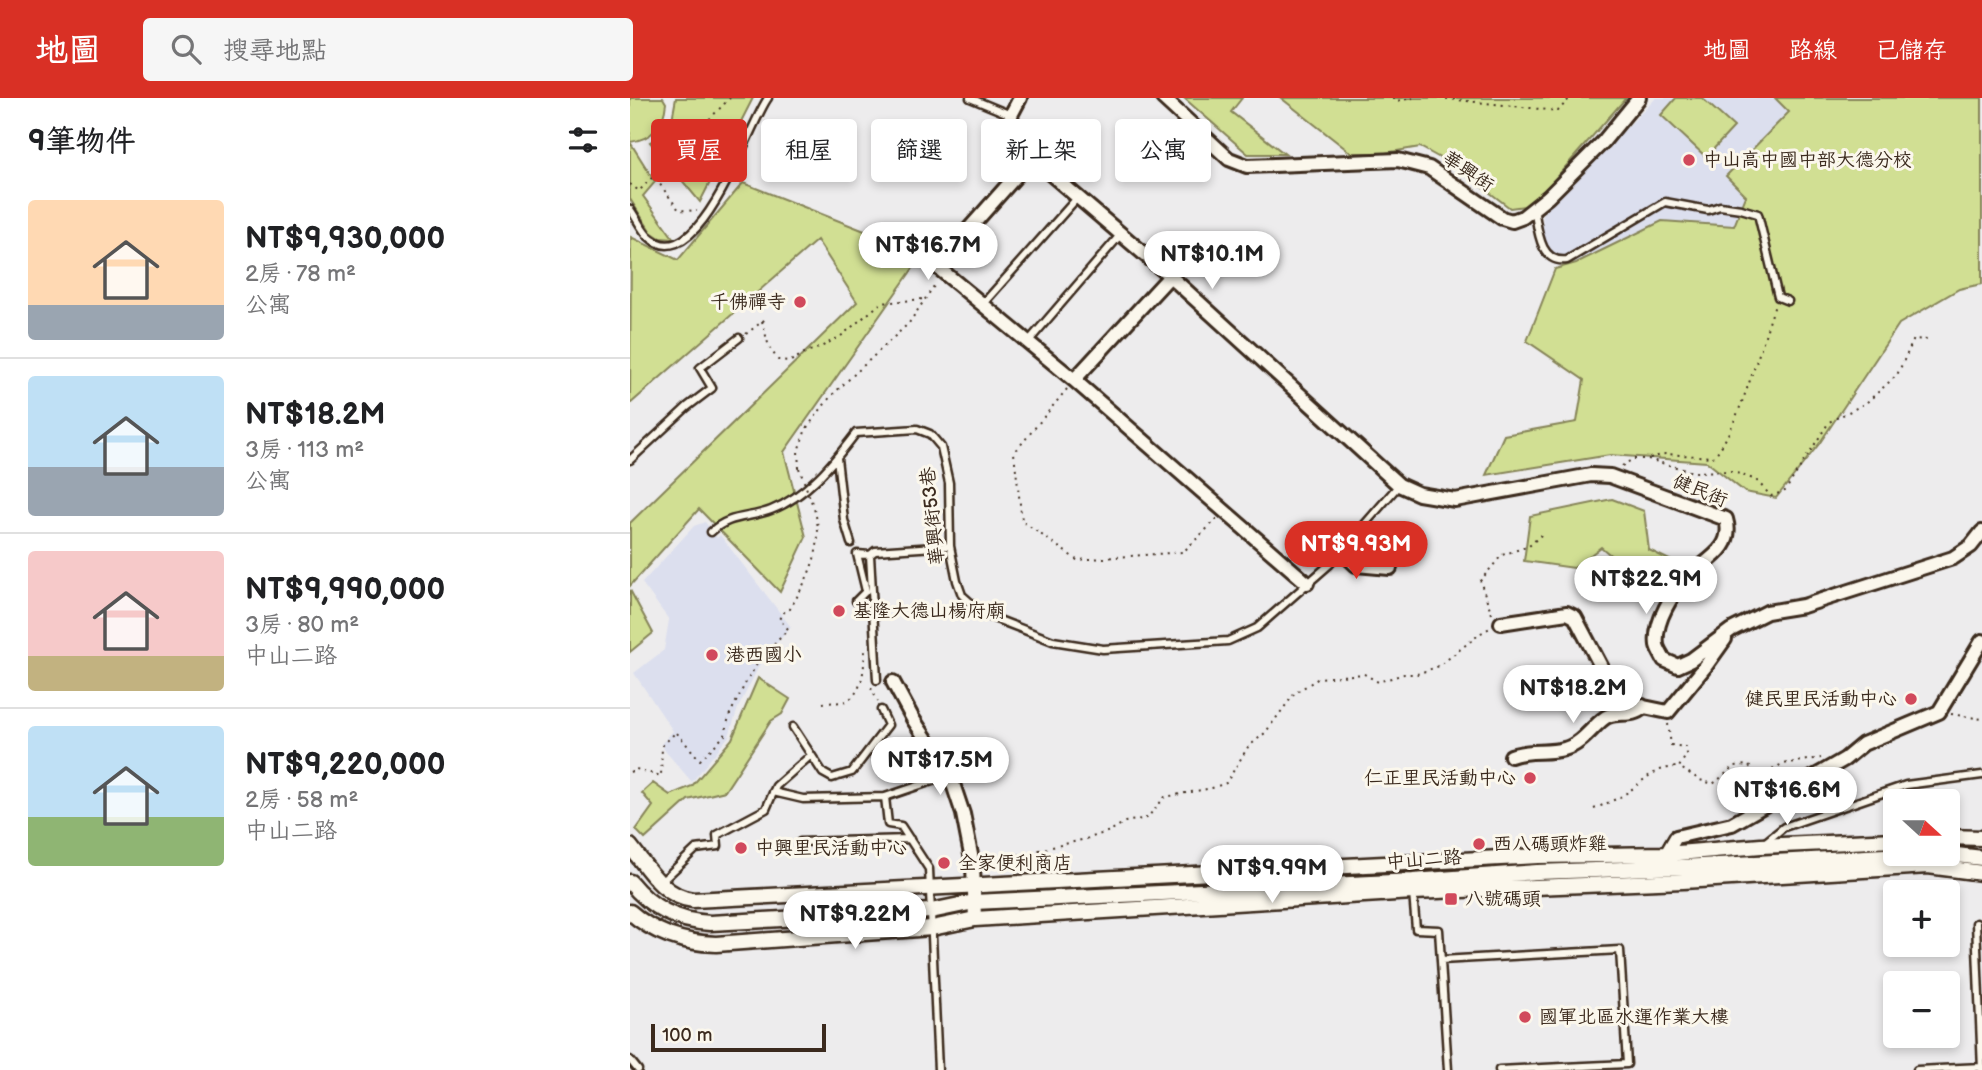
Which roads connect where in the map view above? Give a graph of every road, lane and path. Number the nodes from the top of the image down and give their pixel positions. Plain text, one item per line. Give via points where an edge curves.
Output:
1 (730, 98) edge
2 (768, 98) edge
3 (970, 98) edge
4 (1020, 98) edge
5 (1163, 98) edge
6 (1392, 98) edge
7 (1413, 98) edge
8 (1438, 98) edge
9 (1570, 98) edge
10 (1639, 98) edge
11 (1012, 116) joint
12 (710, 119) edge
13 (651, 180) edge
14 (658, 182) edge
15 (1011, 182) edge
16 (1060, 182) edge
17 (630, 184) edge
18 (1077, 197) junction
19 (1534, 208) junction
20 (630, 209) edge
21 (709, 211) junction
22 (1121, 234) junction
23 (943, 273) junction
24 (1170, 276) junction
25 (1778, 298) junction
26 (925, 299) junction
27 (1788, 301) dead end
28 (982, 305) junction
29 (768, 317) dead end
30 (762, 321) junction
31 (740, 338) joint
32 (1927, 340) dead end
33 (1028, 342) junction
34 (1074, 380) junction
35 (837, 458) junction
36 (1648, 459) junction
37 (630, 460) edge
38 (1611, 476) junction
39 (1399, 485) junction
40 (1223, 513) junction
41 (1982, 531) edge
42 (711, 532) dead end
43 (1542, 534) dead end
44 (851, 543) dead end
45 (950, 546) junction
46 (1341, 551) junction
47 (870, 555) junction
48 (1390, 568) dead end
49 (1307, 583) junction
50 (856, 601) dead end
51 (1498, 624) junction
52 (1731, 630) junction
53 (1982, 641) edge
54 (875, 648) junction
55 (877, 680) dead end
56 (893, 682) dead end
57 (869, 683) dead end
58 (823, 703) dead end
59 (1644, 707) junction
60 (881, 710) joint
61 (1668, 712) junction
62 (1940, 712) junction
63 (1982, 719) edge
64 (793, 727) dead end
65 (810, 756) junction
66 (1511, 756) dead end
67 (1825, 757) dead end
68 (1679, 767) junction
69 (630, 772) edge
70 (950, 775) junction
71 (1982, 775) edge
72 (773, 792) junction
73 (885, 797) junction
74 (1594, 809) dead end
75 (1960, 837) edge
76 (1982, 838) edge
77 (910, 839) junction
78 (1883, 840) edge
79 (800, 842) dead end
80 (630, 846) edge
81 (1761, 846) junction
82 (1960, 855) edge
83 (1883, 856) edge
84 (1982, 858) edge
85 (1413, 863) junction
86 (973, 865) junction
87 (1666, 867) junction
88 (1982, 873) edge
89 (630, 882) edge
90 (660, 884) junction
91 (975, 886) junction
92 (1413, 886) junction
93 (930, 888) junction
94 (974, 902) junction
95 (931, 911) junction
96 (630, 912) edge
97 (975, 919) junction
98 (1976, 923) dead end
99 (932, 928) junction
100 (1441, 960) junction
101 (630, 1060) edge
102 (1982, 1068) edge
103 (638, 1070) edge
104 (938, 1070) edge
105 (1448, 1070) edge
106 (1500, 1070) edge
107 (1917, 1070) edge

1 - 12 path
2 - 21 lane
3 - 11 lane
4 - 11 street
5 - 19 street, 華興街 via 1229,159 1247,166 1398,159 1429,168 1502,218 1523,218
6 - 7 path
8 - 9 path via 1558,111
10 - 19 street, 華興街 via 1603,142
13 - 17 path via 639,191
14 - 21 path via 678,210
15 - 23 street via 936,267
16 - 18 street
18 - 22 street
18 - 28 lane
19 - 25 lane via 1540,240 1548,255 1558,261 1665,202 1758,214
20 - 21 lane via 648,235 665,244 689,237
22 - 24 street
22 - 33 lane
23 - 26 path
23 - 28 street
24 - 34 street
24 - 39 street
25 - 27 lane
25 - 36 path via 1721,449 1713,457 1665,454
26 - 30 path via 881,303 841,336 791,361 778,360
26 - 69 path, bridge via 909,323 831,396 806,429 798,451 799,468 820,524 818,550 794,601 779,619 788,629 745,684 725,735 700,760 676,733 662,746 661,776 636,769
28 - 33 street
29 - 30 path
30 - 31 path
31 - 37 lane via 700,368 712,388
32 - 36 path via 1914,338 1897,375 1866,402 1829,422 1785,491 1771,496 1756,480 1731,471 1693,472
33 - 34 street
34 - 40 street
34 - 40 path via 1014,453 1022,521 1077,560 1183,552
35 - 42 lane, 華興街53巷 via 791,501 722,522
35 - 44 lane
35 - 45 lane, 華興街53巷 via 856,433 917,429 930,435 941,447 949,483
36 - 38 path via 1633,459
38 - 39 street, 健民街 via 1591,475 1455,499 1419,494
38 - 52 street, 健民街 via 1726,519 1730,531 1726,543 1669,602 1657,646 1664,660 1678,666
39 - 46 lane, 華興街53巷
40 - 49 street
41 - 52 street, 健民街 via 1953,558 1802,606 1767,612
43 - 51 path via 1529,546 1502,555 1480,581
45 - 47 lane
45 - 49 lane, 華興街53巷 via 962,595 986,615 1054,641 1103,649 1228,641 1257,628
46 - 48 street via 1356,565
46 - 49 lane, 華興街53巷
47 - 50 lane via 857,554 866,592
47 - 54 lane
51 - 59 street via 1567,613 1575,617 1614,691
51 - 86 path via 1439,666 1417,674 1378,682 1364,674 1319,678 1294,693 1265,733 1248,747 1226,783 1165,797 1147,818 1086,839
52 - 61 street
53 - 62 street
54 - 55 lane
54 - 58 path via 865,648 864,676 852,698
56 - 70 street
57 - 60 path
59 - 61 street
59 - 66 street via 1636,713 1607,716 1565,749
60 - 65 lane via 888,725 852,772 832,778
61 - 68 path via 1671,745 1686,747
62 - 63 path
62 - 87 street via 1863,744 1732,824 1675,837
64 - 65 lane
65 - 72 lane
67 - 68 path via 1783,764 1758,775 1748,765 1735,766 1713,784
68 - 74 path via 1649,774 1626,794
70 - 73 lane
70 - 86 street
71 - 81 lane via 1906,785 1784,827
72 - 73 lane via 803,799
72 - 90 lane via 766,809 717,835 718,846 696,849
73 - 77 lane via 888,824 901,826
75 - 76 street
77 - 79 lane
77 - 93 lane via 929,869
78 - 81 street, 中山二路
80 - 90 street
81 - 87 street, 中山二路
82 - 84 street
83 - 87 street, 中山二路
85 - 87 street, 中山二路 via 1538,856
85 - 91 street, 中山二路
85 - 92 lane
86 - 91 street
87 - 88 street, 中山二路 via 1927,866
87 - 92 street
89 - 95 street, 中山二路 via 651,905 690,922
90 - 93 street, 中山二路 via 674,895 693,900
91 - 93 street, 中山二路
91 - 94 street
92 - 94 street, 中山二路
92 - 97 street
92 - 100 lane via 1416,929 1439,930
93 - 95 lane
94 - 95 street, 中山二路
94 - 97 street
95 - 99 lane
96 - 99 street via 643,924 689,943
97 - 99 street
98 - 102 lane
99 - 104 lane
100 - 105 lane
100 - 106 lane via 1620,950 1627,1064
101 - 103 lane
102 - 107 lane

